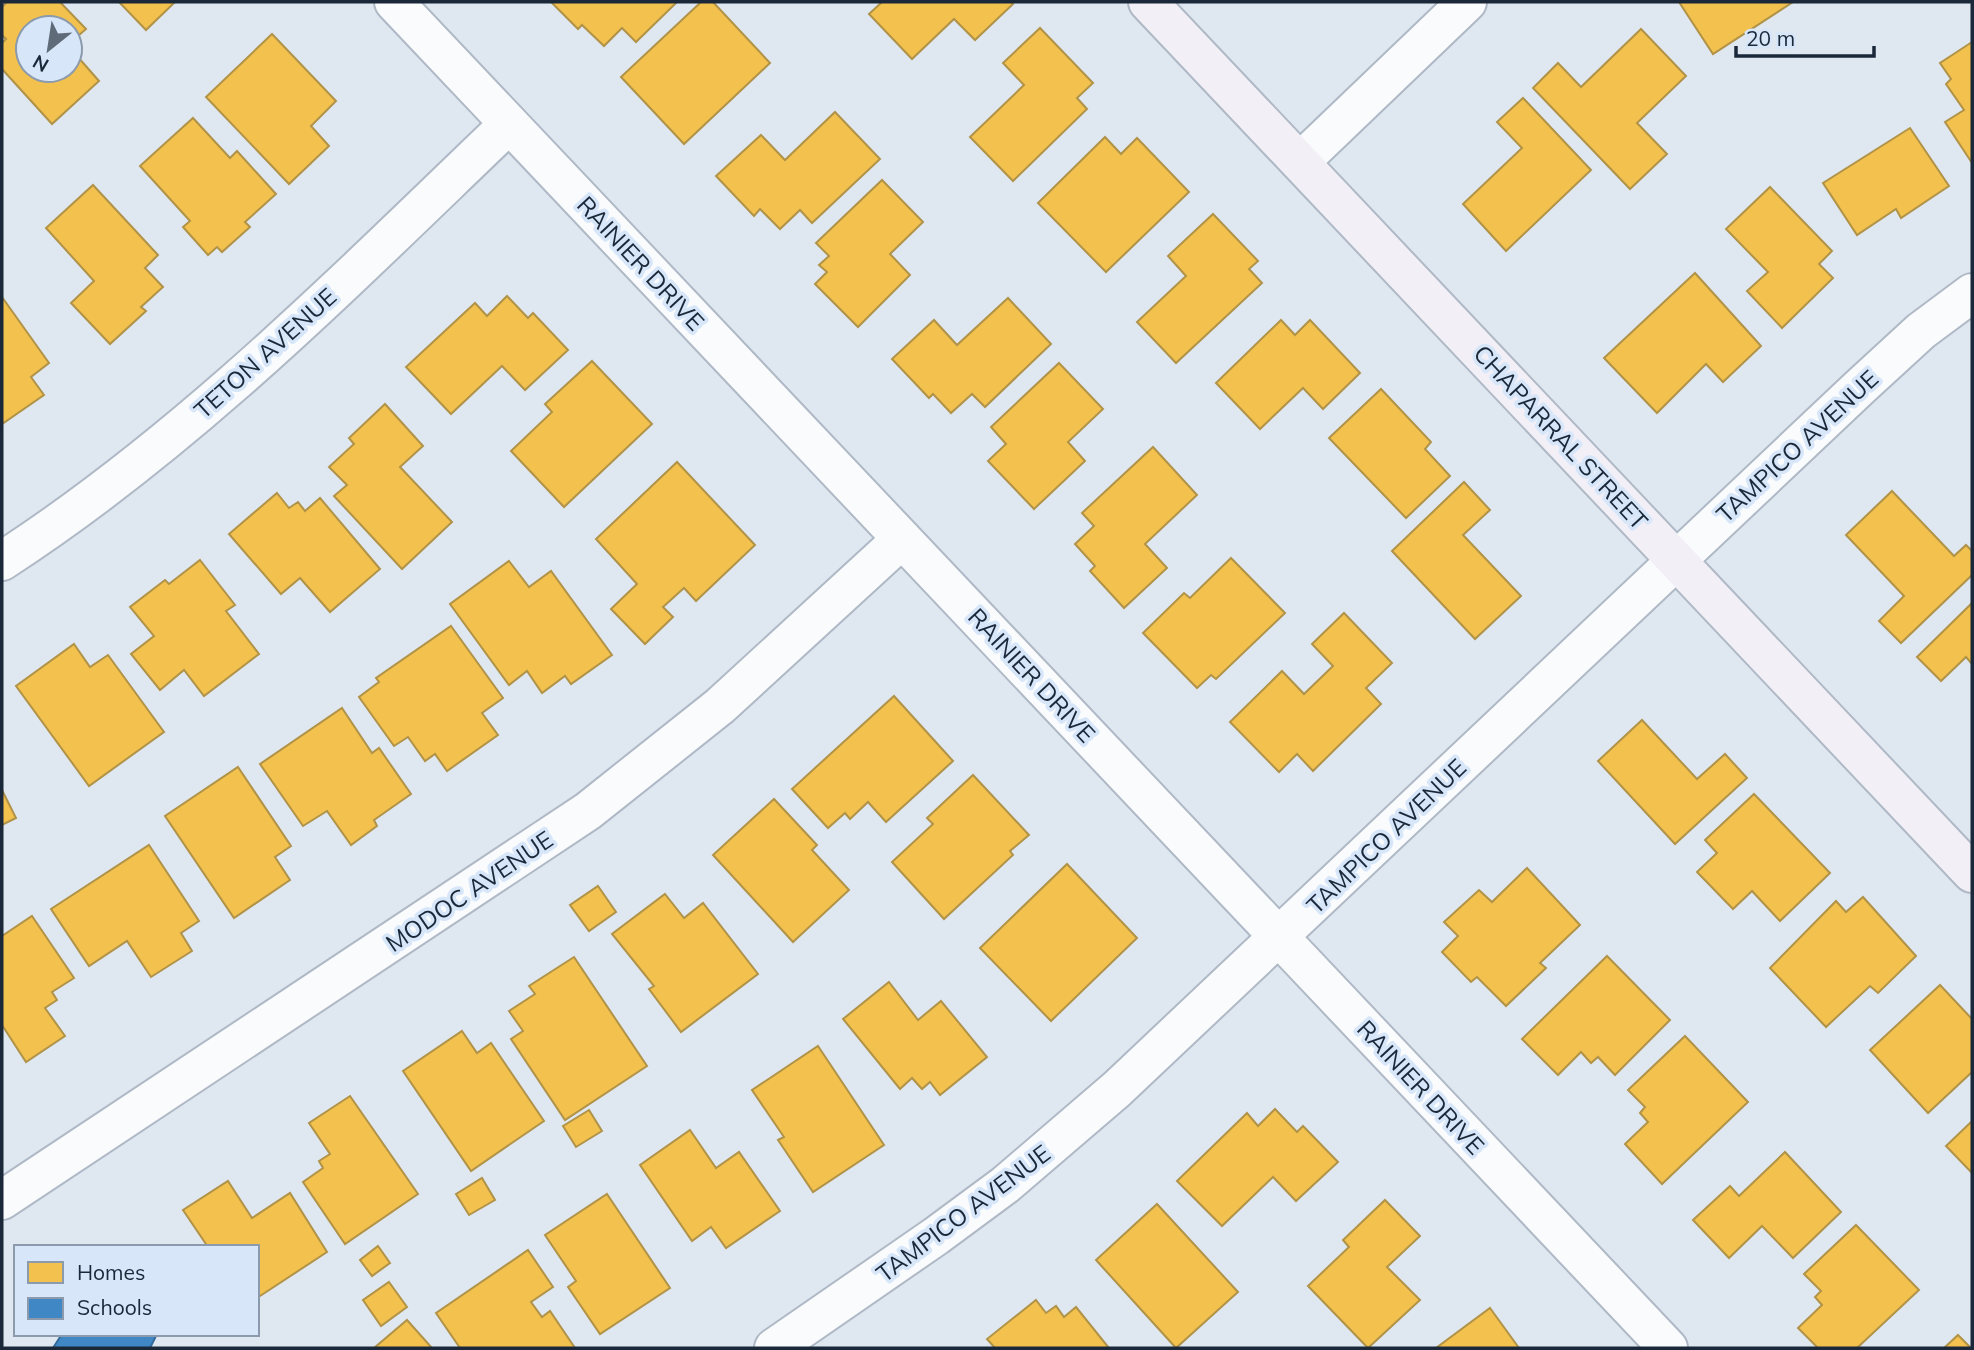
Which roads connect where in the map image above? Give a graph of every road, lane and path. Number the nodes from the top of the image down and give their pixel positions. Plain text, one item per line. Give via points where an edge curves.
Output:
1 (394, 2) edge
2 (1149, 2) edge
3 (1467, 2) edge
4 (509, 124) junction
5 (1301, 162) junction
6 (1972, 293) edge
7 (902, 539) junction
8 (1677, 560) junction
9 (2, 561) edge
10 (1972, 873) edge
11 (1280, 937) junction
12 (2, 1200) edge
13 (774, 1348) edge
14 (1668, 1348) edge

1 - 4 street, RAINIER DRIVE
2 - 5 street, CHAPARRAL STREET
3 - 5 street
4 - 7 street, RAINIER DRIVE
4 - 9 street, TETON AVENUE via 203,411 89,501
5 - 8 street, CHAPARRAL STREET
6 - 8 street, TAMPICO AVENUE via 1921,331
7 - 11 street, RAINIER DRIVE
7 - 12 street, MODOC AVENUE via 720,706 588,811
8 - 10 street, CHAPARRAL STREET
8 - 11 street, TAMPICO AVENUE
11 - 13 street, TAMPICO AVENUE via 1117,1089 1005,1185
11 - 14 street, RAINIER DRIVE

